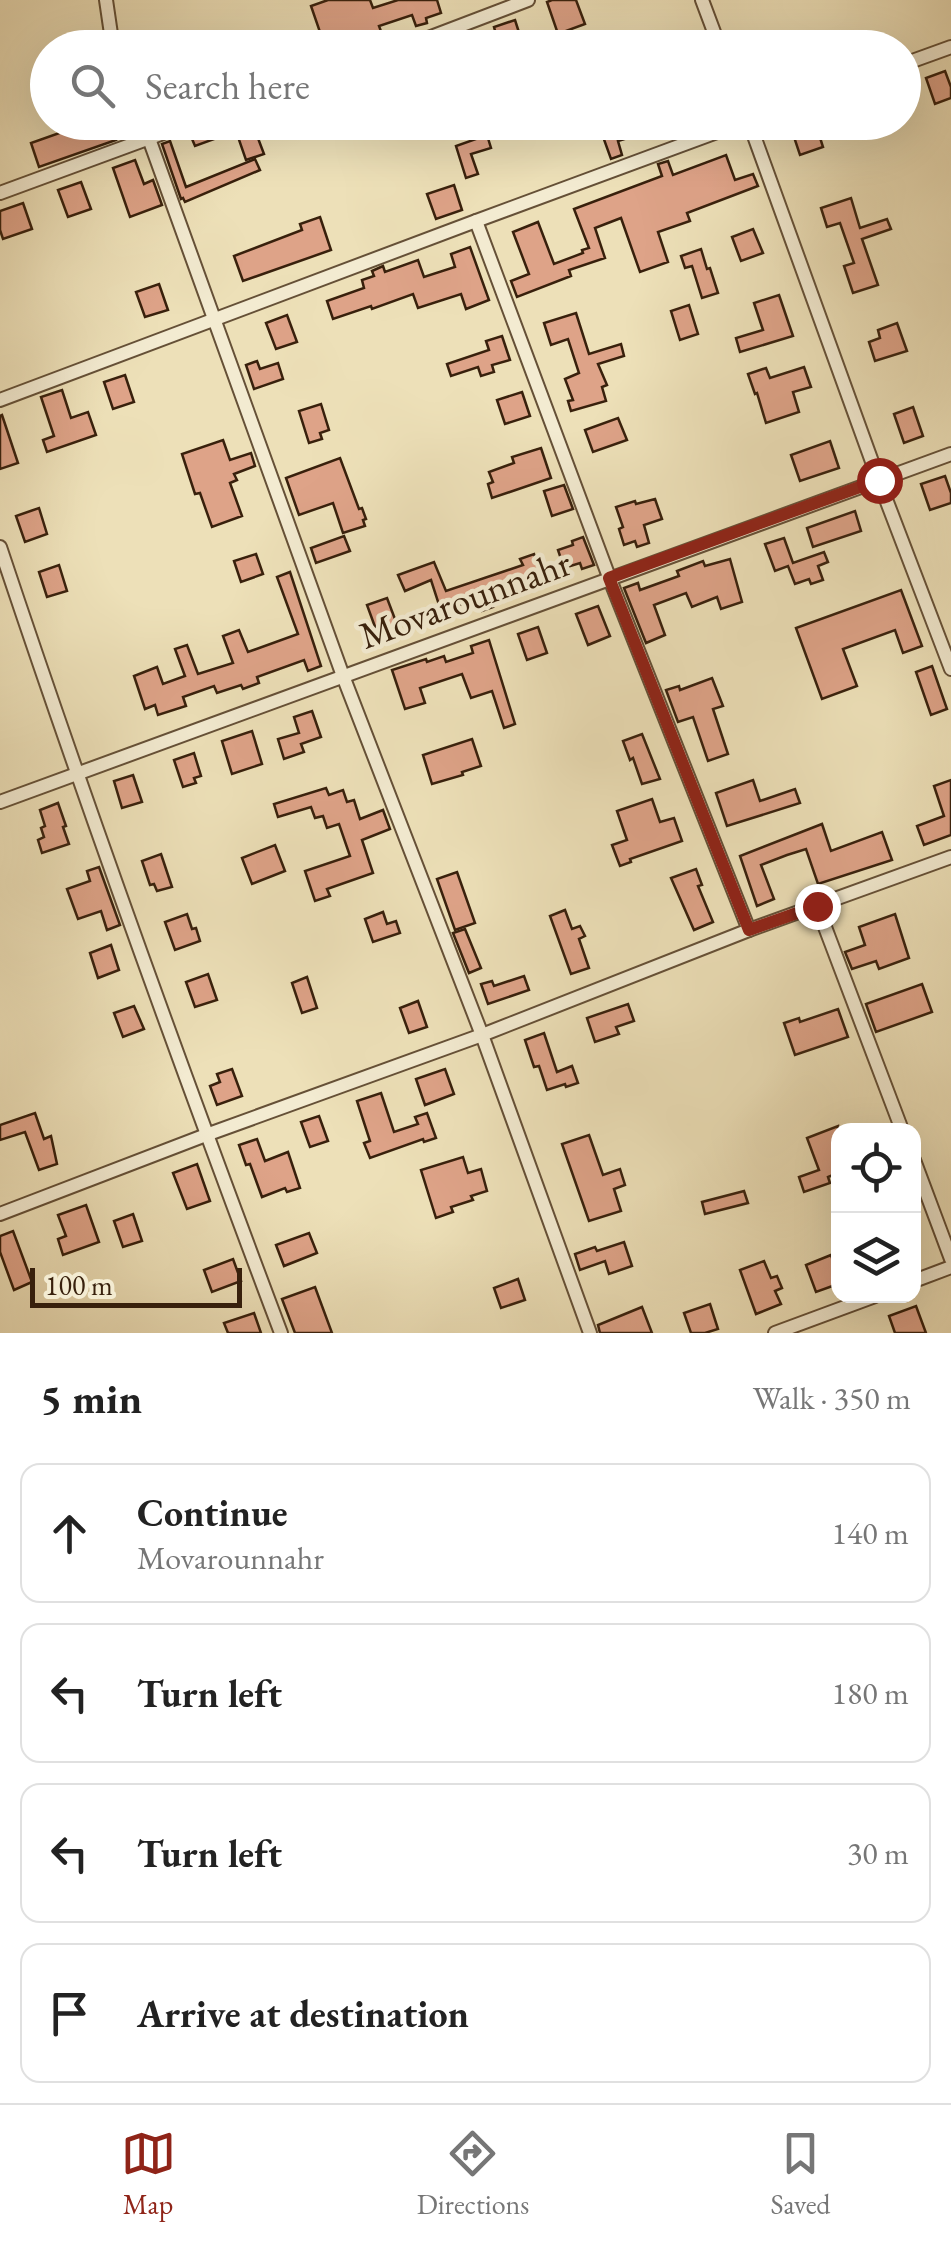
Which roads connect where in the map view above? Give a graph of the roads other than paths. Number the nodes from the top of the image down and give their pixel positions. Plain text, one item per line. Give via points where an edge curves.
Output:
1 (106, 0) edge
2 (528, 0) edge
3 (702, 0) edge
4 (110, 30) edge
5 (449, 30) edge
6 (713, 30) edge
7 (951, 47) edge
8 (921, 58) edge
9 (144, 140) edge
10 (150, 140) edge
11 (697, 140) edge
12 (754, 140) edge
13 (0, 194) edge
14 (476, 220) junction
15 (215, 320) junction
16 (0, 400) edge
17 (951, 454) edge
18 (879, 480) junction
19 (0, 547) edge
20 (609, 578) junction
21 (950, 664) edge
22 (343, 676) junction
23 (76, 775) junction
24 (0, 802) edge
25 (951, 857) edge
26 (817, 906) junction
27 (749, 930) junction
28 (482, 1035) junction
29 (899, 1123) edge
30 (206, 1134) junction
31 (921, 1179) edge
32 (0, 1214) edge
33 (951, 1259) edge
34 (951, 1267) edge
35 (921, 1278) edge
36 (856, 1303) edge
37 (281, 1333) edge
38 (590, 1333) edge
39 (775, 1333) edge

1 - 4 street
2 - 5 street
3 - 6 street
7 - 8 street
9 - 13 street
10 - 15 street
11 - 14 street
12 - 18 street
14 - 15 street
14 - 20 street
15 - 16 street
15 - 22 street
17 - 18 street, Movarounnahr
18 - 20 street, Movarounnahr
18 - 21 street
19 - 23 street
20 - 22 street, Movarounnahr
20 - 27 street
22 - 23 street, Movarounnahr
22 - 28 street
23 - 24 street, Movarounnahr
23 - 30 street
25 - 26 street
26 - 27 street
26 - 29 street
27 - 28 street
28 - 30 street
28 - 38 street
30 - 32 street
30 - 37 street
31 - 33 street
34 - 35 street
36 - 39 street

